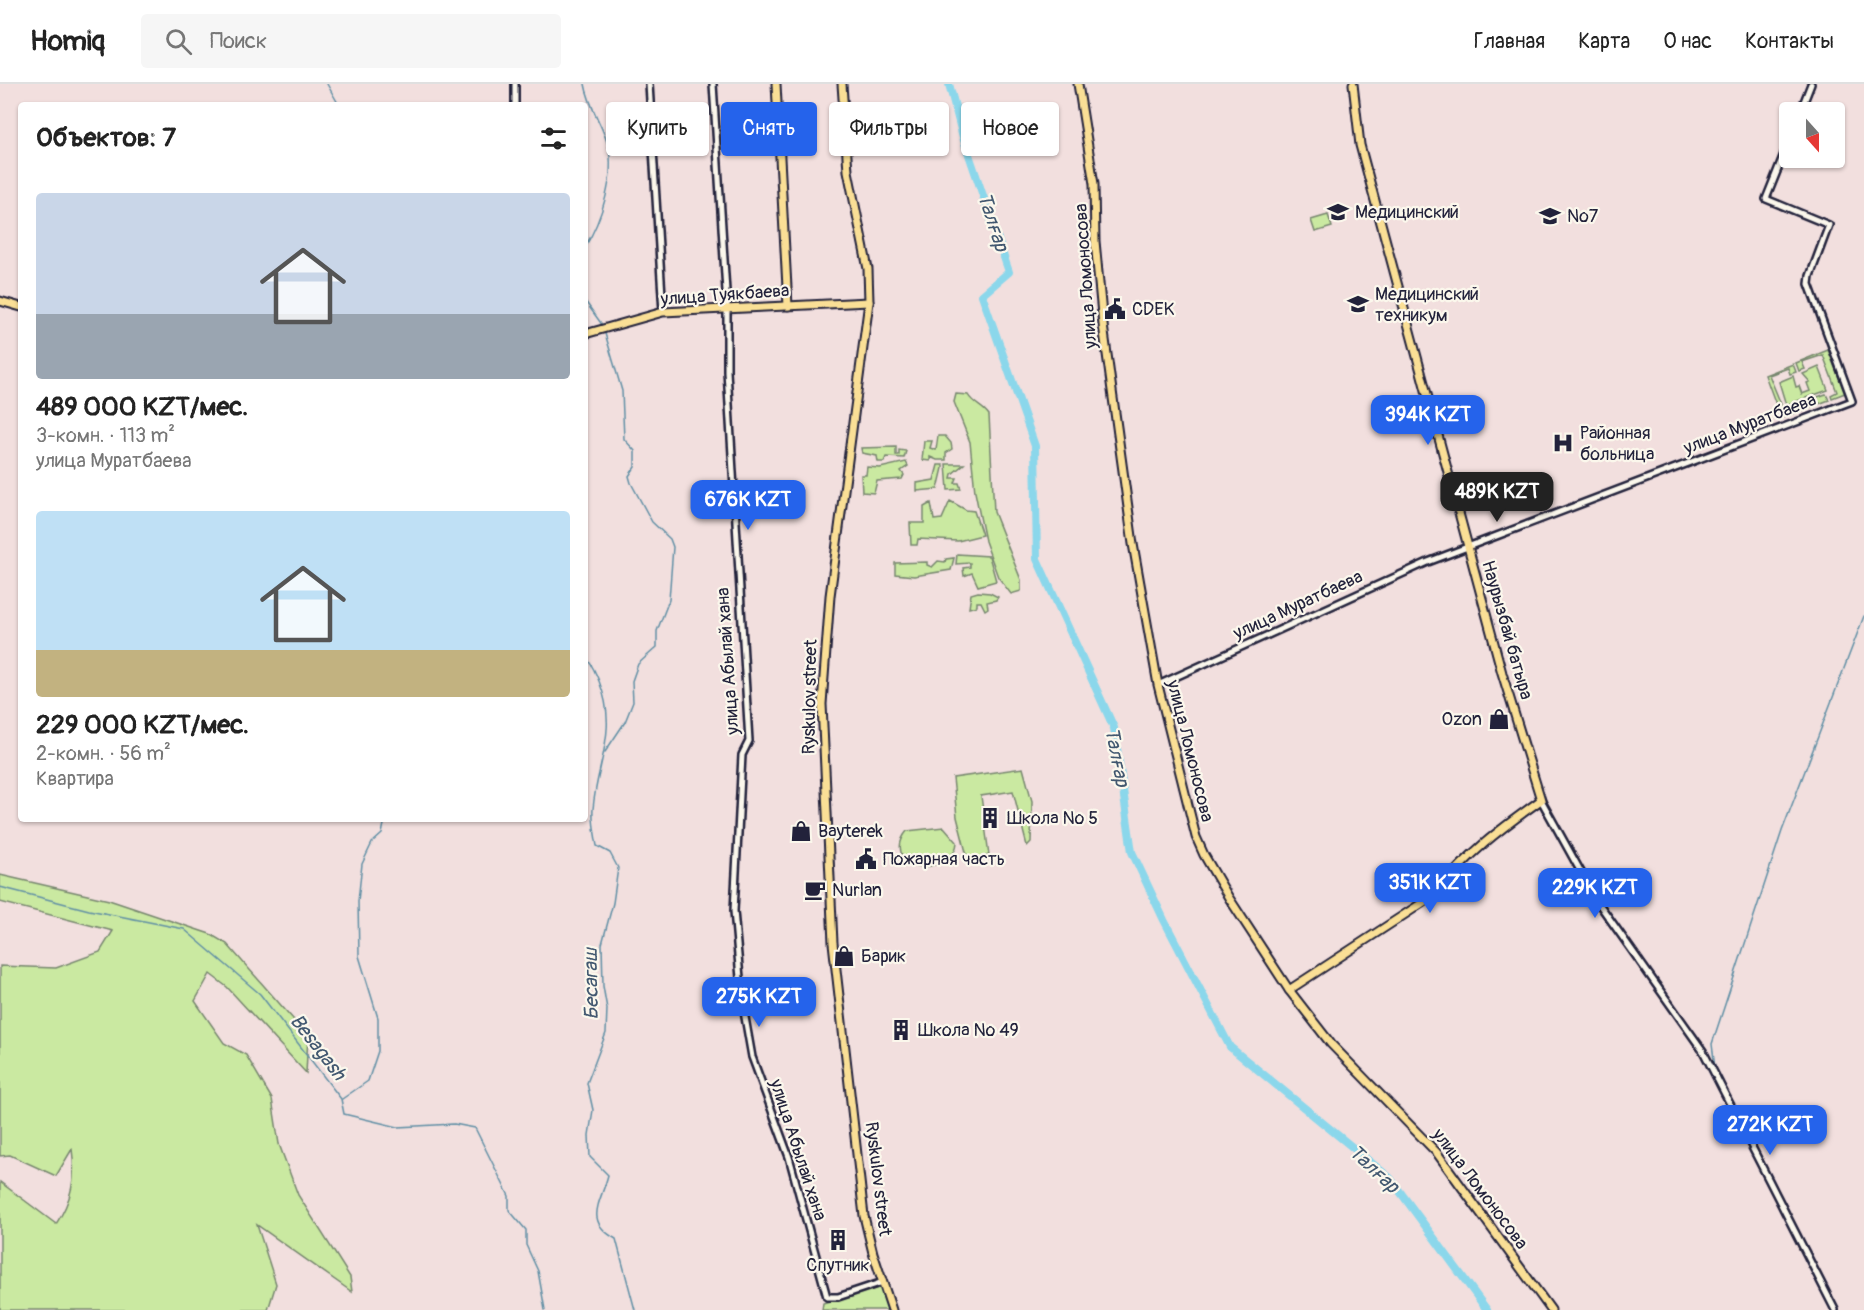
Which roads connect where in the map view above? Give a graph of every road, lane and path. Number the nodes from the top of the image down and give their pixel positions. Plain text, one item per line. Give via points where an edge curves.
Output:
1 (515, 84) edge
2 (649, 84) edge
3 (713, 84) edge
4 (776, 84) edge
5 (842, 84) edge
6 (1078, 84) edge
7 (1353, 84) edge
8 (1811, 84) edge
9 (515, 102) edge
10 (1804, 102) edge
11 (1779, 166) edge
12 (0, 301) edge
13 (869, 302) junction
14 (18, 306) edge
15 (788, 306) junction
16 (727, 307) junction
17 (663, 312) junction
18 (588, 332) edge
19 (1468, 547) junction
20 (1158, 685) junction
21 (1541, 800) junction
22 (1289, 990) junction
23 (883, 1282) junction
24 (892, 1310) edge
25 (1551, 1310) edge
26 (1835, 1310) edge

1 - 9 street
2 - 17 street
3 - 16 street, улица Абылай хана
4 - 15 main road
5 - 13 main road, Ryskulov street via 848,171 867,269
6 - 20 main road, улица Ломоносова via 1094,184 1096,251 1116,432
7 - 19 main road, Наурызбай батыра via 1360,145
8 - 10 street
11 - 19 street, улица Муратбаева via 1766,199 1829,225 1809,284 1852,401
12 - 14 main road
13 - 15 main road, улица Туякбаева
13 - 23 main road, Ryskulov street via 830,596 823,667 822,747 833,943 864,1216
15 - 16 main road, улица Туякбаева
16 - 17 main road, улица Туякбаева
16 - 23 street, улица Абылай хана via 727,371 749,741 742,755 734,911 752,1057 789,1157 827,1298
17 - 18 main road, улица Туякбаева
19 - 20 street, улица Муратбаева
19 - 21 main road, Наурызбай батыра
20 - 22 main road, улица Ломоносова via 1196,837
21 - 22 main road via 1485,840 1436,894
21 - 26 street via 1597,901 1703,1052
22 - 25 main road, улица Ломоносова via 1331,1044 1437,1153
23 - 24 main road, Ryskulov street

